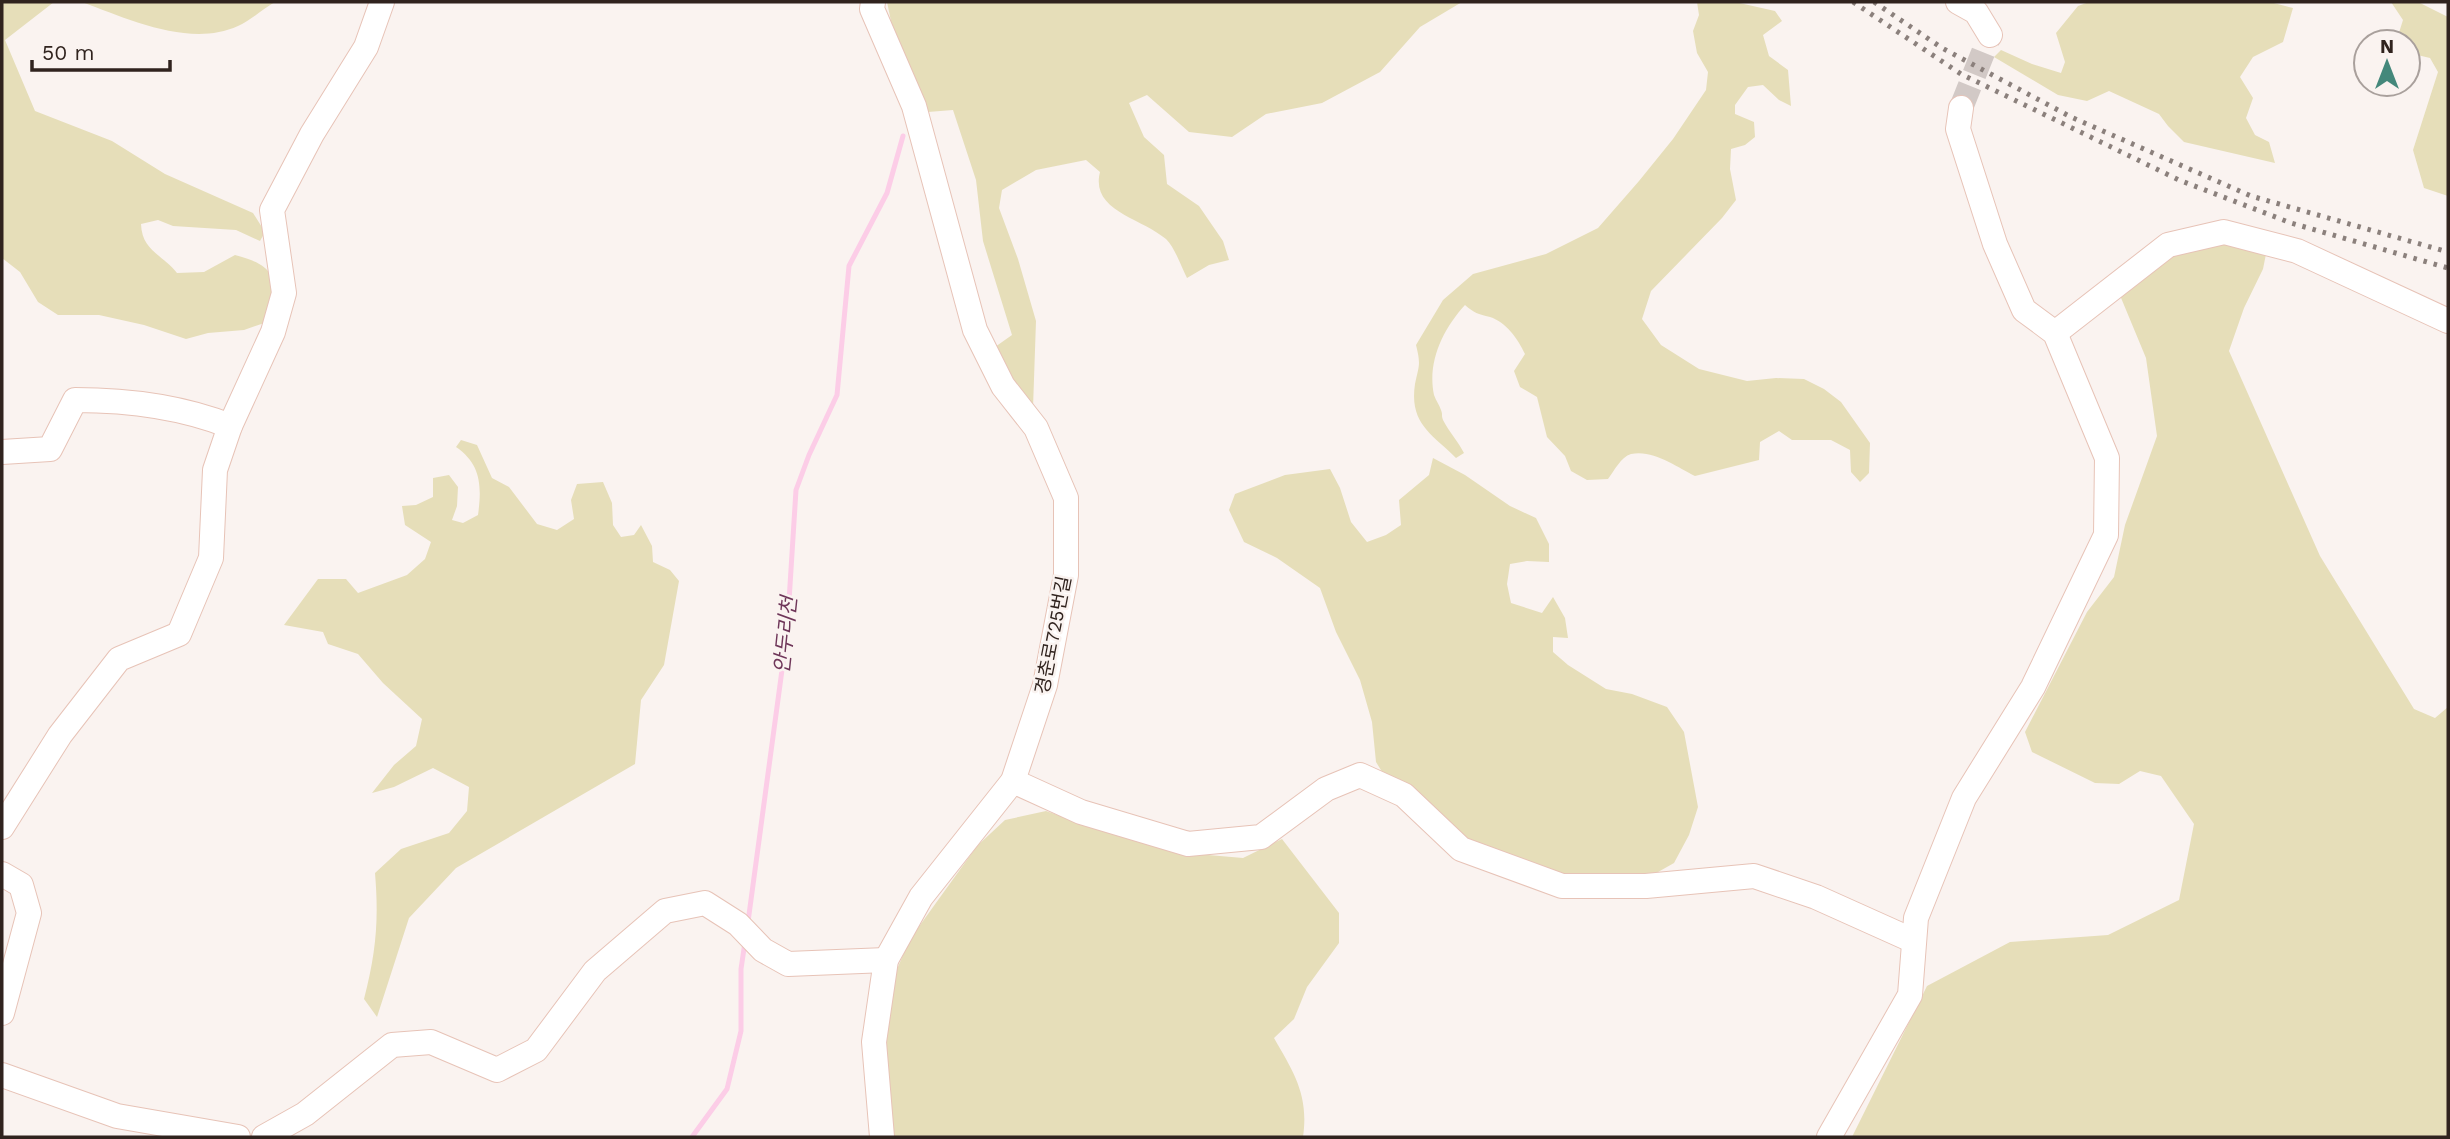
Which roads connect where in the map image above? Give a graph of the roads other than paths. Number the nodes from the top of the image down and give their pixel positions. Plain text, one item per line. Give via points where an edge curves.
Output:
1 (382, 2) edge
2 (873, 2) edge
3 (1958, 2) edge
4 (1990, 35) dead end
5 (1961, 108) tunnel mouth
6 (2448, 321) edge
7 (2055, 334) junction
8 (229, 426) junction
9 (2, 452) edge
10 (1013, 780) junction
11 (2, 827) edge
12 (2, 874) edge
13 (1914, 941) junction
14 (886, 960) junction
15 (2, 1013) edge
16 (2, 1075) edge
17 (238, 1137) edge
18 (264, 1137) edge
19 (882, 1137) edge
20 (1829, 1137) edge

1 - 8 street via 366,47 272,210 284,293 273,332
2 - 10 street, 경춘로725번길 via 914,106 975,330 1003,386 1036,428 1066,498 1066,575 1045,685
3 - 4 street via 1976,12
5 - 7 street via 1958,129 1994,244 2024,310
6 - 7 street via 2297,251 2224,232 2168,245
7 - 13 street via 2107,458 2106,535 2033,687 1964,798 1916,918
8 - 9 street via 208,417 114,400 75,400 50,449
8 - 11 street via 215,470 211,558 179,634 119,659 60,735
10 - 13 street via 1081,812 1188,844 1261,837 1326,789 1360,775 1404,795 1461,849 1562,886 1646,886 1754,876 1816,897
10 - 14 street, 경춘로725번길 via 921,897
12 - 15 street via 22,885 29,913
13 - 20 street via 1910,995
14 - 18 street via 788,964 763,950 738,924 705,903 665,911 595,971 536,1050 497,1070 432,1042 392,1045 305,1114
14 - 19 street, 경춘로725번길 via 874,1042
16 - 17 street via 117,1116

